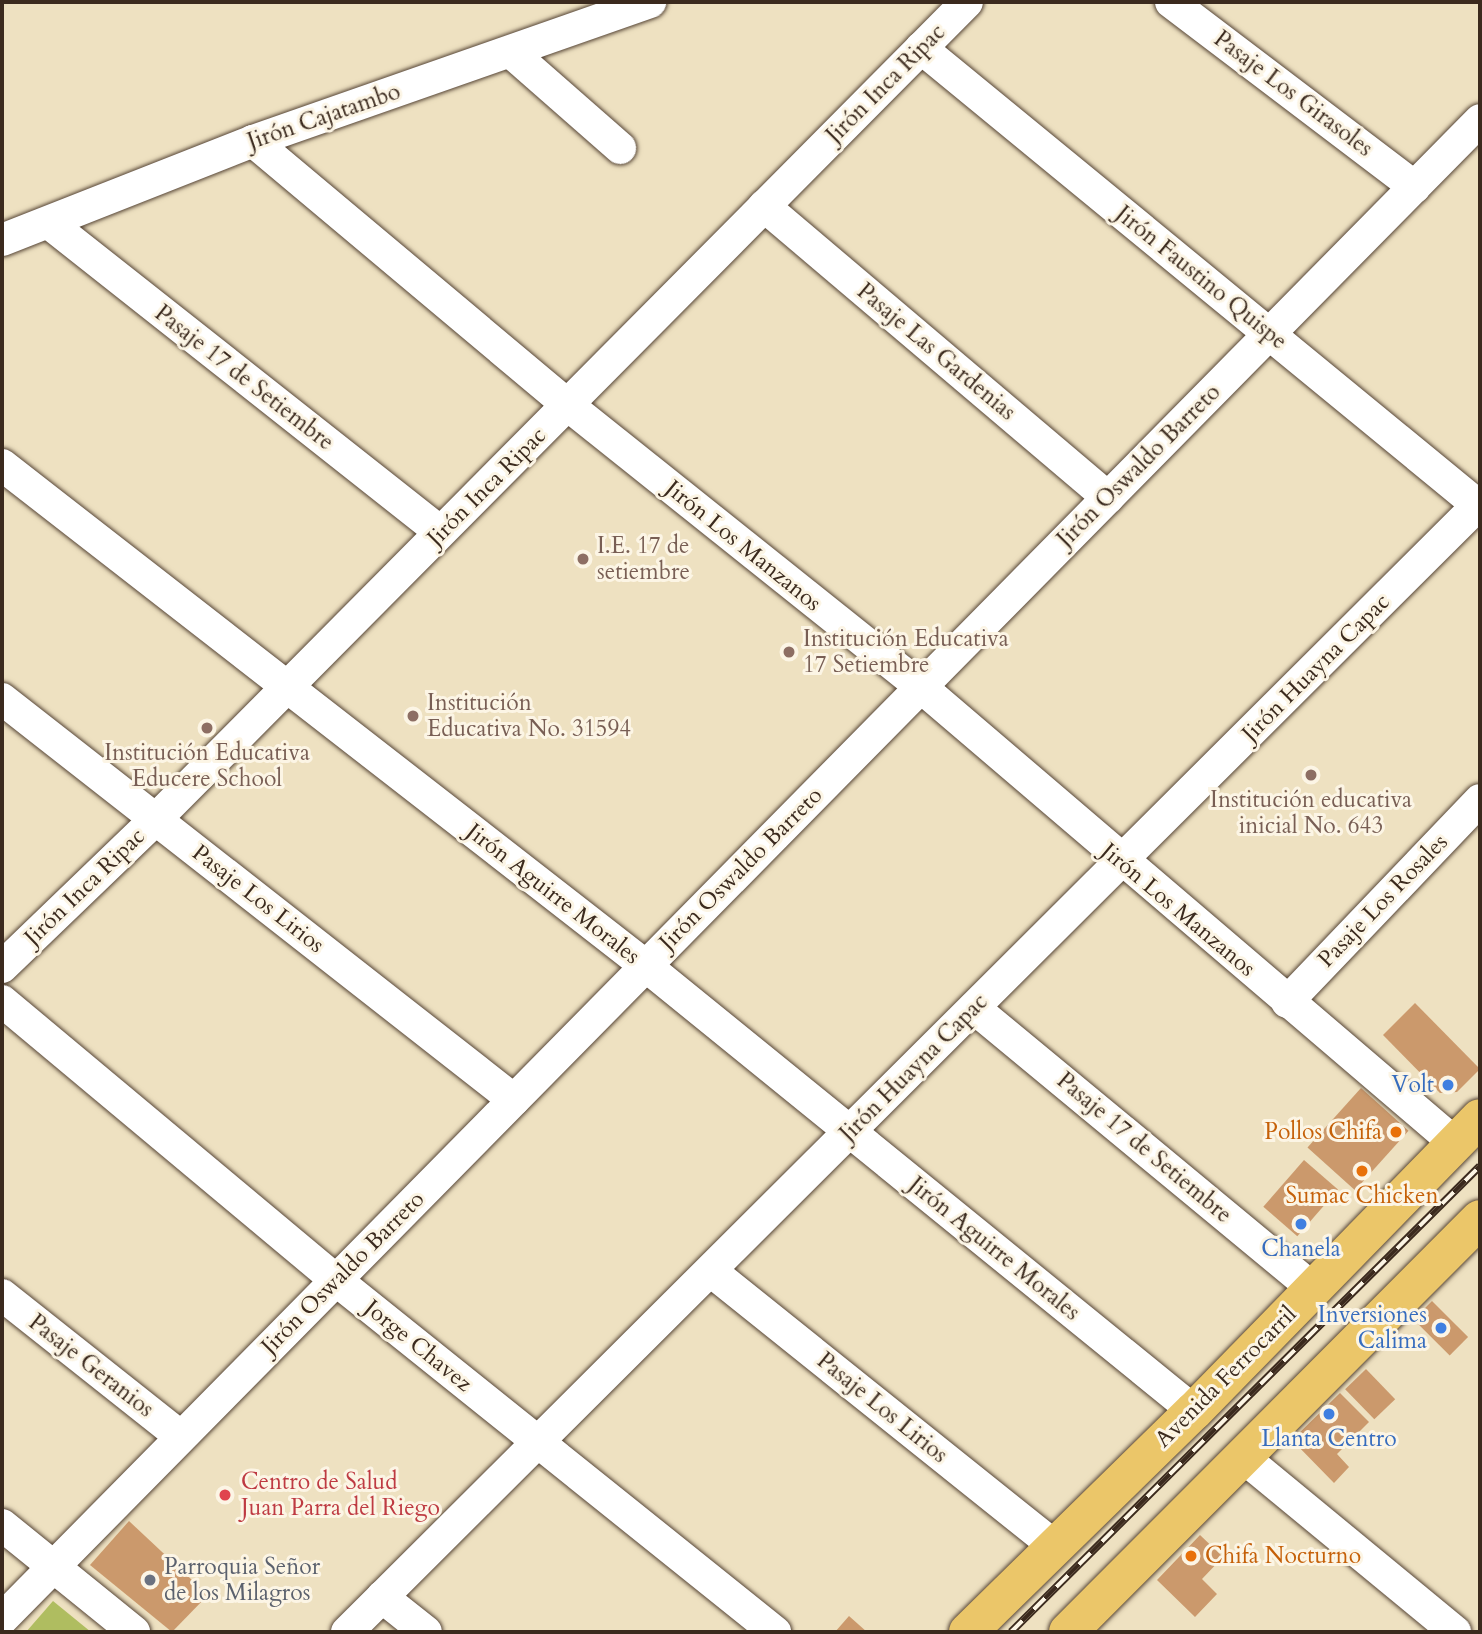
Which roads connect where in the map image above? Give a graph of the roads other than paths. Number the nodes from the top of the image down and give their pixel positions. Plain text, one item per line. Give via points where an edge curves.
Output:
1 (650, 2) edge
2 (967, 2) edge
3 (1171, 2) edge
4 (921, 48) junction
5 (512, 52) junction
6 (1480, 120) edge
7 (253, 141) junction
8 (620, 148) dead end
9 (1415, 187) junction
10 (764, 206) junction
11 (49, 223) junction
12 (2, 240) edge
13 (1269, 334) junction
14 (569, 406) junction
15 (2, 464) edge
16 (1108, 498) junction
17 (1480, 505) edge
18 (440, 532) junction
19 (287, 687) junction
20 (921, 687) junction
21 (2, 699) edge
22 (1480, 800) edge
23 (156, 819) junction
24 (1121, 862) junction
25 (646, 966) junction
26 (2, 967) edge
27 (2, 1001) edge
28 (1287, 1002) junction
29 (974, 1008) junction
30 (514, 1100) junction
31 (1468, 1131) edge
32 (850, 1132) junction
33 (1480, 1219) edge
34 (710, 1271) junction
35 (336, 1280) junction
36 (1313, 1287) junction
37 (2, 1295) edge
38 (1194, 1411) junction
39 (181, 1437) junction
40 (538, 1443) junction
41 (1243, 1457) junction
42 (2, 1525) edge
43 (1053, 1545) junction
44 (53, 1567) junction
45 (382, 1597) junction
46 (2, 1619) edge
47 (134, 1632) edge
48 (347, 1632) edge
49 (426, 1632) edge
50 (775, 1632) edge
51 (968, 1632) edge
52 (1068, 1632) edge
53 (1455, 1632) edge

1 - 5 street, Jirón Cajatambo
2 - 4 street, Jirón Inca Ripac
3 - 9 street, Pasaje Los Girasoles
4 - 10 street, Jirón Inca Ripac
4 - 13 street, Jirón Faustino Quispe
5 - 7 street, Jirón Cajatambo
5 - 8 street
6 - 9 street, Jirón Oswaldo Barreto
7 - 11 street, Jirón Cajatambo
7 - 14 street, Jirón Los Manzanos
9 - 13 street, Jirón Oswaldo Barreto
10 - 14 street, Jirón Inca Ripac
10 - 16 street, Pasaje Las Gardenias
11 - 12 street, Jirón Cajatambo
11 - 18 street, Pasaje 17 de Setiembre
13 - 16 street, Jirón Oswaldo Barreto
13 - 17 street, Jirón Faustino Quispe
14 - 18 street, Jirón Inca Ripac
14 - 20 street, Jirón Los Manzanos
15 - 19 street, Jirón Aguirre Morales
16 - 20 street, Jirón Oswaldo Barreto
17 - 24 street, Jirón Huayna Capac
18 - 19 street, Jirón Inca Ripac
19 - 23 street, Jirón Inca Ripac
19 - 25 street, Jirón Aguirre Morales
20 - 24 street, Jirón Los Manzanos
20 - 25 street, Jirón Oswaldo Barreto
21 - 23 street, Pasaje Los Lirios
22 - 28 street, Pasaje Los Rosales
23 - 26 street, Jirón Inca Ripac
23 - 30 street, Pasaje Los Lirios
24 - 28 street, Jirón Los Manzanos
24 - 29 street, Jirón Huayna Capac
25 - 30 street, Jirón Oswaldo Barreto
25 - 32 street, Jirón Aguirre Morales
27 - 35 street, Jorge Chavez
28 - 31 street, Jirón Los Manzanos
29 - 32 street, Jirón Huayna Capac
29 - 36 street, Pasaje 17 de Setiembre
30 - 35 street, Jirón Oswaldo Barreto
31 - 36 main road, Avenida Ferrocarril
32 - 34 street, Jirón Huayna Capac
32 - 38 street, Jirón Aguirre Morales
33 - 41 main road
34 - 40 street, Jirón Huayna Capac
34 - 43 street, Pasaje Los Lirios
35 - 39 street, Jirón Oswaldo Barreto
35 - 40 street, Jorge Chavez
36 - 38 main road, Avenida Ferrocarril
37 - 39 street, Pasaje Geranios
38 - 43 main road, Avenida Ferrocarril
39 - 44 street, Jirón Oswaldo Barreto
40 - 45 street, Jirón Huayna Capac
40 - 50 street, Jorge Chavez
41 - 52 main road
41 - 53 street
42 - 44 street
43 - 51 main road, Avenida Ferrocarril
44 - 46 street, Jirón Oswaldo Barreto
44 - 47 street
45 - 48 street, Jirón Huayna Capac
45 - 49 street

